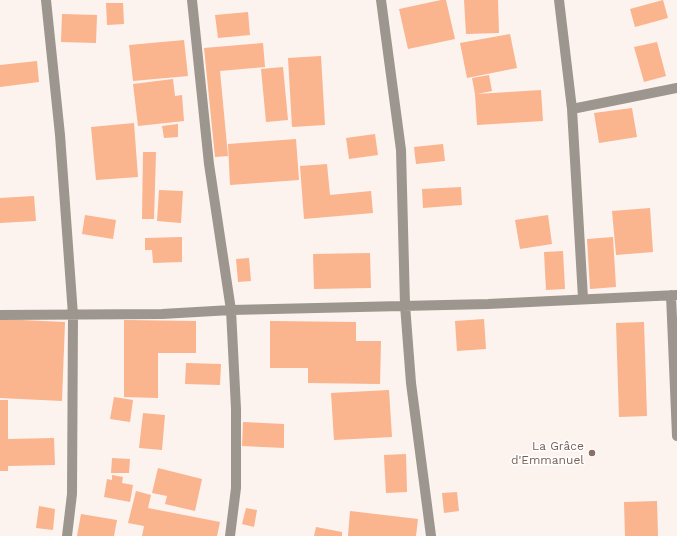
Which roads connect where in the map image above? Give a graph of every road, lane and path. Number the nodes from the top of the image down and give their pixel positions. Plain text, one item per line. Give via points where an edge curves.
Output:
1 (46, 0) edge
2 (192, 0) edge
3 (381, 0) edge
4 (559, 0) edge
5 (677, 88) edge
6 (572, 109) junction
7 (674, 295) edge
8 (583, 298) junction
9 (405, 305) junction
10 (231, 310) junction
11 (0, 315) edge
12 (73, 315) junction
13 (677, 425) edge
14 (677, 436) edge
15 (67, 536) edge
16 (230, 536) edge
17 (431, 536) edge

1 - 12 street via 60,135
2 - 10 street via 209,164
3 - 9 street via 401,150
4 - 6 street
5 - 6 street
6 - 8 street
7 - 8 street
7 - 13 street
8 - 9 street via 488,304
9 - 10 street
9 - 17 street via 411,383
10 - 12 street
10 - 16 street via 236,409 236,488
11 - 12 street
12 - 15 street via 72,480
13 - 14 street

